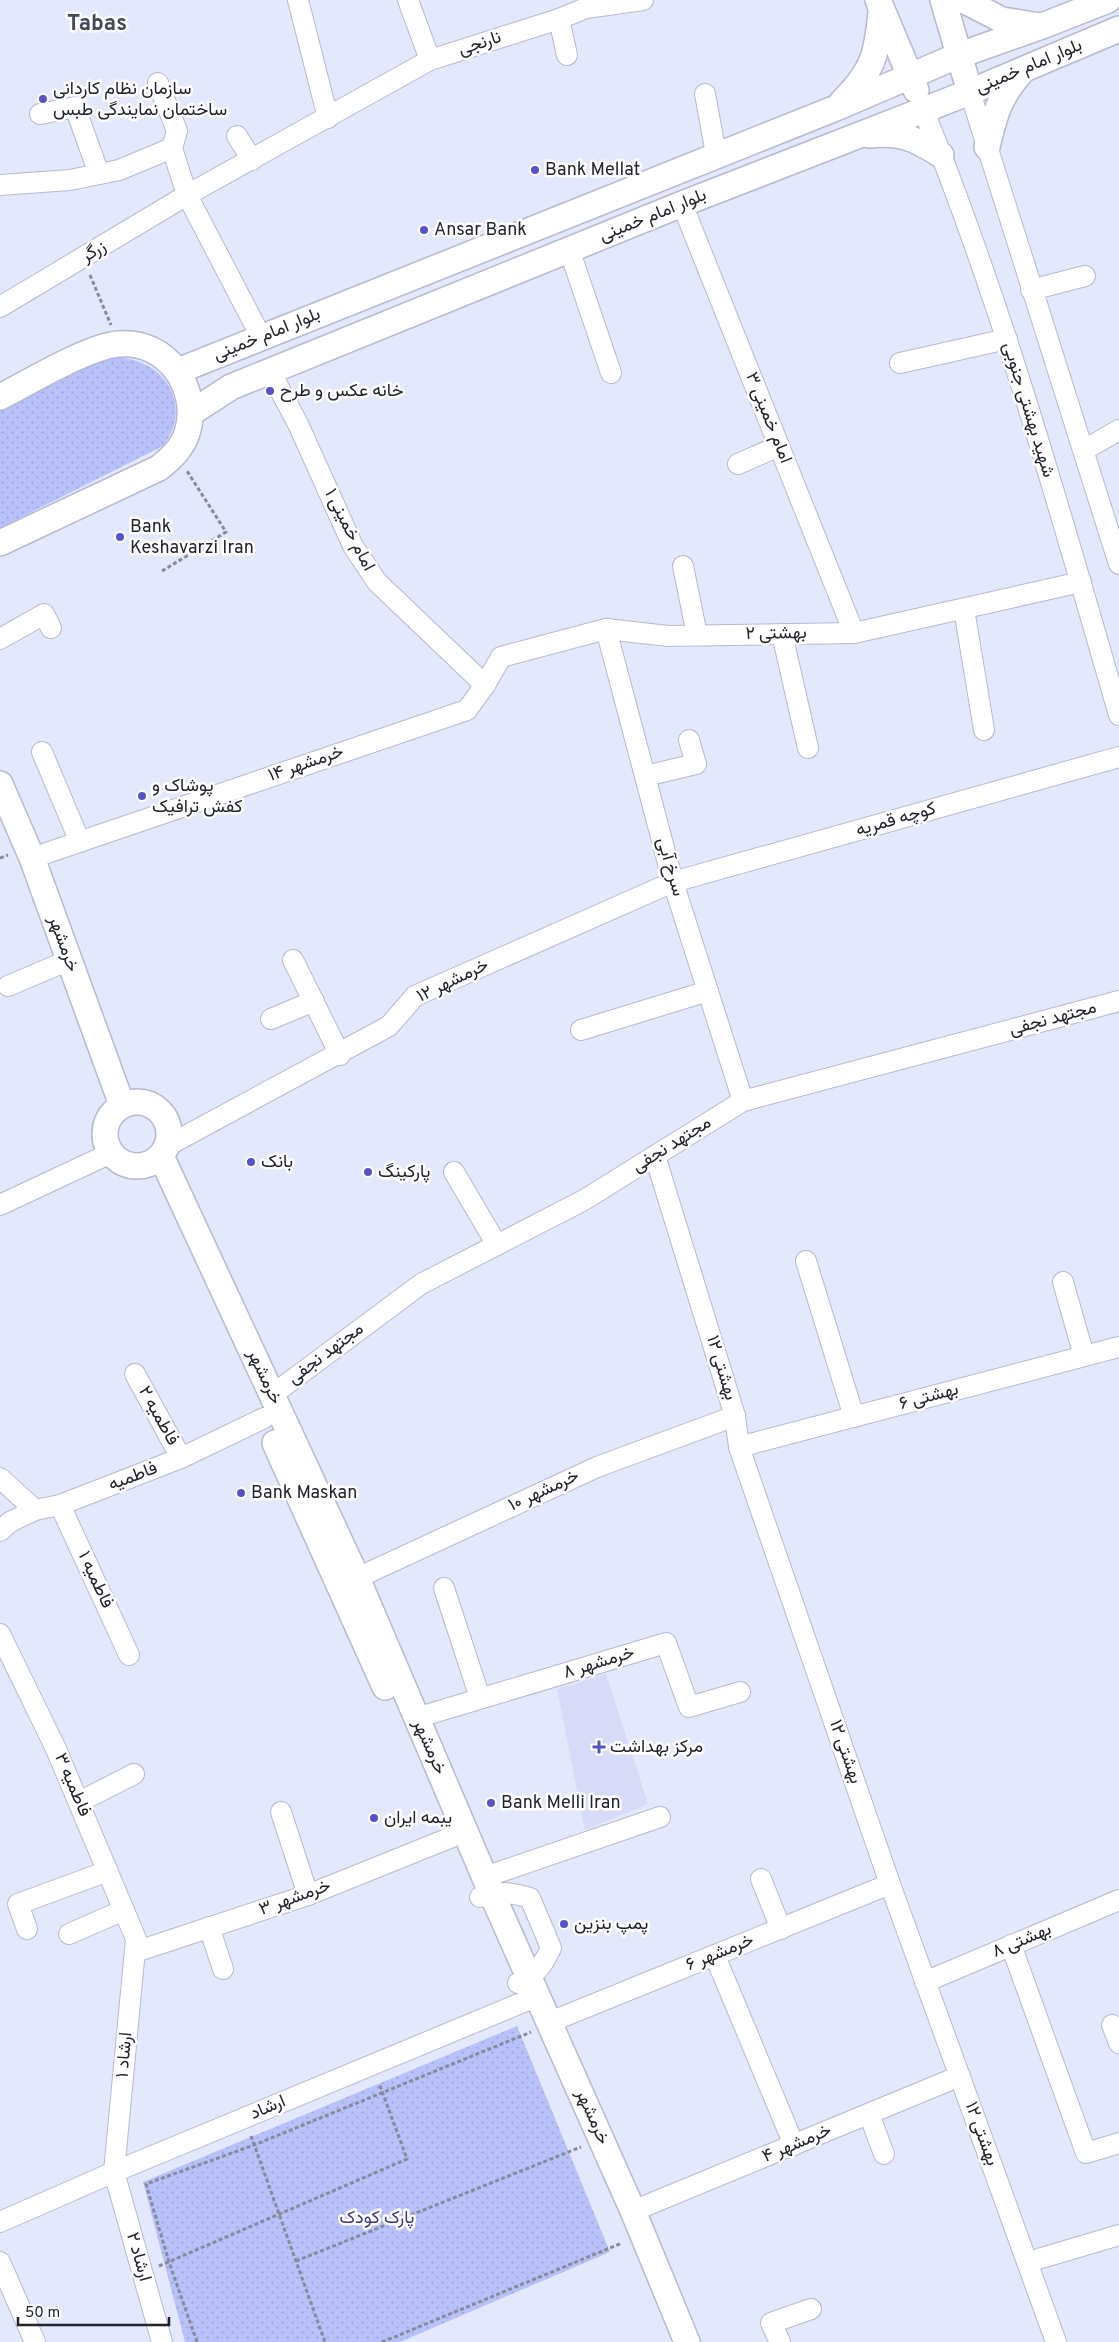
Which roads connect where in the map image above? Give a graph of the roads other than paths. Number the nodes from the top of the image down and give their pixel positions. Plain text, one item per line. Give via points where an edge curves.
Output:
1 (298, 0) edge
2 (408, 0) edge
3 (643, 0) edge
4 (943, 0) edge
5 (963, 0) edge
6 (1108, 0) edge
7 (616, 1) edge
8 (585, 4) edge
9 (879, 5) edge
10 (559, 19) junction
11 (1042, 26) junction
12 (1119, 29) edge
13 (567, 54) dead end
14 (957, 56) junction
15 (430, 60) junction
16 (1026, 67) junction
17 (911, 75) junction
18 (158, 83) dead end
19 (970, 92) junction
20 (705, 94) dead end
21 (836, 108) junction
22 (923, 109) junction
23 (40, 114) dead end
24 (328, 118) junction
25 (237, 136) dead end
26 (849, 138) junction
27 (987, 147) junction
28 (172, 148) junction
29 (716, 154) junction
30 (942, 156) junction
31 (252, 160) junction
32 (99, 174) junction
33 (0, 185) edge
34 (187, 195) junction
35 (682, 204) junction
36 (569, 249) junction
37 (1086, 276) dead end
38 (1031, 290) junction
39 (0, 307) edge
40 (261, 337) junction
41 (1007, 339) junction
42 (900, 363) dead end
43 (178, 371) junction
44 (270, 371) junction
45 (610, 373) dead end
46 (0, 397) edge
47 (191, 413) junction
48 (1119, 430) edge
49 (779, 446) junction
50 (1084, 450) junction
51 (738, 464) dead end
52 (0, 543) edge
53 (1119, 563) edge
54 (683, 566) dead end
55 (1081, 582) junction
56 (964, 609) junction
57 (51, 628) dead end
58 (606, 629) junction
59 (854, 633) junction
60 (782, 634) junction
61 (697, 635) junction
62 (0, 639) edge
63 (485, 685) junction
64 (1119, 715) edge
65 (984, 730) dead end
66 (689, 740) dead end
67 (808, 748) dead end
68 (42, 752) dead end
69 (1119, 757) edge
70 (645, 776) junction
71 (0, 784) edge
72 (80, 842) junction
73 (32, 858) junction
74 (673, 882) junction
75 (69, 960) junction
76 (293, 960) dead end
77 (8, 986) dead end
78 (708, 991) junction
79 (314, 1001) junction
80 (1119, 1001) edge
81 (272, 1019) dead end
82 (580, 1030) dead end
83 (340, 1055) junction
84 (743, 1101) junction
85 (122, 1105) junction
86 (111, 1153) junction
87 (160, 1155) junction
88 (655, 1156) junction
89 (454, 1172) dead end
90 (0, 1205) edge
91 (497, 1245) junction
92 (806, 1261) dead end
93 (1063, 1282) dead end
94 (1119, 1347) edge
95 (1084, 1356) junction
96 (135, 1374) dead end
97 (268, 1406) junction
98 (736, 1416) junction
99 (854, 1417) junction
100 (739, 1447) junction
101 (180, 1458) junction
102 (0, 1478) edge
103 (60, 1505) junction
104 (35, 1510) junction
105 (0, 1531) edge
106 (356, 1578) junction
107 (444, 1588) dead end
108 (0, 1634) edge
109 (130, 1655) dead end
110 (740, 1692) dead end
111 (480, 1698) junction
112 (416, 1718) junction
113 (134, 1774) dead end
114 (79, 1802) junction
115 (281, 1812) dead end
116 (660, 1817) dead end
117 (452, 1837) junction
118 (108, 1871) junction
119 (761, 1879) dead end
120 (890, 1884) junction
121 (486, 1889) junction
122 (308, 1895) junction
123 (1119, 1900) edge
124 (124, 1910) junction
125 (209, 1927) junction
126 (27, 1929) dead end
127 (781, 1929) junction
128 (69, 1934) dead end
129 (135, 1946) junction
130 (1011, 1946) junction
131 (715, 1956) junction
132 (224, 1969) dead end
133 (926, 1982) junction
134 (528, 1990) junction
135 (544, 2025) junction
136 (960, 2076) junction
137 (869, 2114) junction
138 (1119, 2143) edge
139 (794, 2145) junction
140 (884, 2154) dead end
141 (114, 2172) junction
142 (633, 2211) junction
143 (0, 2222) edge
144 (1119, 2235) edge
145 (0, 2262) edge
146 (1028, 2262) junction
147 (811, 2309) dead end
148 (35, 2342) edge
149 (162, 2342) edge
150 (670, 2342) edge
151 (687, 2342) edge
152 (780, 2342) edge
153 (1056, 2342) edge

1 - 24 street
2 - 15 street
3 - 7 street, نارنجی
4 - 14 main road
5 - 11 main road via 1002,20
6 - 11 main road, بلوار امام خمینی
7 - 8 street, نارنجی
8 - 10 street, نارنجی
9 - 17 main road
9 - 21 main road via 878,47 862,81
10 - 13 street
10 - 15 street, نارنجی
11 - 14 main road, بلوار امام خمینی
12 - 16 main road, بلوار امام خمینی
14 - 17 main road, بلوار امام خمینی
14 - 19 main road
15 - 24 street, نارنجی
16 - 19 main road, بلوار امام خمینی
16 - 27 main road via 1007,88 995,112
17 - 21 main road, بلوار امام خمینی
17 - 22 main road
18 - 28 street via 177,131
19 - 22 main road, بلوار امام خمینی
19 - 27 street
20 - 29 street
21 - 29 main road, بلوار امام خمینی
22 - 26 main road, بلوار امام خمینی
22 - 30 street, شهید بهشتی جنوبی
23 - 32 street via 75,107
24 - 31 street, زرگر
25 - 31 street
26 - 30 main road via 889,133 917,140
26 - 35 main road, بلوار امام خمینی
27 - 38 street
28 - 32 street via 119,170
28 - 34 street
29 - 40 main road, بلوار امام خمینی
30 - 41 street, شهید بهشتی جنوبی
31 - 34 street, زرگر
32 - 33 street via 70,180
34 - 39 street, زرگر
34 - 40 street
35 - 36 main road, بلوار امام خمینی
35 - 49 street, امام خمینی ۳
36 - 44 main road, بلوار امام خمینی
36 - 45 street
37 - 38 street
38 - 50 street
40 - 43 main road, بلوار امام خمینی
41 - 42 street
41 - 55 street, شهید بهشتی جنوبی
43 - 46 main road via 162,355 142,346 119,344 98,348
43 - 47 main road via 188,391
44 - 47 main road, بلوار امام خمینی via 231,387
44 - 63 street, امام خمینی ۱ via 298,424 353,546 377,582
47 - 52 main road via 187,434 176,454 159,468
48 - 50 street
49 - 51 street
49 - 59 street, امام خمینی ۳
50 - 53 street
54 - 61 street
55 - 56 street, بهشتی ۲
55 - 64 street, شهید بهشتی جنوبی
56 - 59 street, بهشتی ۲
56 - 65 street
57 - 62 street via 44,614
58 - 61 street, بهشتی ۲ via 668,636
58 - 63 street, بهشتی ۲ via 501,657
58 - 70 street, سرخ آبی
59 - 60 street, بهشتی ۲
60 - 61 street, بهشتی ۲
60 - 67 street
63 - 72 street, خرمشهر ۱۴ via 466,710
66 - 70 street via 696,764
68 - 72 street
69 - 74 street, کوچه قمریه
70 - 74 street, سرخ آبی
71 - 73 main road, خرمشهر
72 - 73 street, خرمشهر ۱۴
73 - 75 main road, خرمشهر
74 - 78 street, سرخ آبی
74 - 83 street, خرمشهر ۱۲ via 415,996 389,1026
75 - 77 street
75 - 85 main road, خرمشهر
76 - 79 street
78 - 82 street
78 - 84 street, سرخ آبی
79 - 81 street
79 - 83 street
80 - 84 street, مجتهد نجفی
83 - 87 street, خرمشهر ۱۲
84 - 88 street, مجتهد نجفی
85 - 86 main road via 107,1121 105,1137
85 - 87 main road via 144,1103 162,1115 168,1124 169,1136
86 - 87 main road via 125,1164 134,1166
86 - 90 street
87 - 97 main road, خرمشهر
88 - 91 street, مجتهد نجفی via 584,1200
88 - 98 street, بهشتی ۱۲
89 - 91 street
91 - 97 street, مجتهد نجفی via 421,1284
92 - 99 street
93 - 95 street
94 - 95 street, بهشتی ۶
95 - 99 street, بهشتی ۶
96 - 101 street, فاطمیه ۲
97 - 101 street, فاطمیه
97 - 106 main road, خرمشهر
97 - 117 main road, خرمشهر
98 - 100 street, بهشتی ۱۲
98 - 106 street, خرمشهر ۱۰ via 597,1467
99 - 100 street, بهشتی ۶
100 - 120 street, بهشتی ۱۲
101 - 103 street, فاطمیه
102 - 104 street
103 - 104 street, فاطمیه
103 - 109 street, فاطمیه ۱
104 - 105 street, فاطمیه via 10,1522
106 - 112 main road, خرمشهر
107 - 111 street
108 - 114 street, فاطمیه ۳
110 - 111 street, خرمشهر ۸ via 689,1707 666,1643
111 - 112 street, خرمشهر ۸
112 - 121 main road, خرمشهر
113 - 114 street
114 - 118 street, فاطمیه ۳
115 - 122 street
116 - 121 street
117 - 121 main road, خرمشهر
117 - 122 street, خرمشهر ۳
118 - 124 street, فاطمیه ۳
118 - 126 street via 18,1904
119 - 127 street
120 - 127 street, خرمشهر ۶
120 - 133 street, بهشتی ۱۲
121 - 134 main road, خرمشهر
121 - 134 street via 530,1898 551,1948
122 - 125 street, خرمشهر ۳
123 - 130 street, بهشتی ۸
124 - 128 street
124 - 129 street, فاطمیه ۳
125 - 129 street, خرمشهر ۳
125 - 132 street
127 - 131 street, خرمشهر ۶
129 - 141 street, ارشاد ۱
130 - 133 street, بهشتی ۸
130 - 138 street via 1086,2153
131 - 135 street, خرمشهر ۶
131 - 139 street
133 - 136 street, بهشتی ۱۲
134 - 135 main road, خرمشهر
134 - 141 street, ارشاد via 372,2064
135 - 142 main road, خرمشهر
135 - 150 main road, خرمشهر via 588,2144
136 - 137 street, خرمشهر ۴
136 - 146 street, بهشتی ۱۲
137 - 139 street, خرمشهر ۴
137 - 140 street
139 - 142 street, خرمشهر ۴
141 - 143 street, ارشاد
141 - 149 street, ارشاد ۲
142 - 151 main road, خرمشهر
144 - 146 street
145 - 148 street
146 - 153 street, بهشتی ۱۲
147 - 152 street via 771,2323

